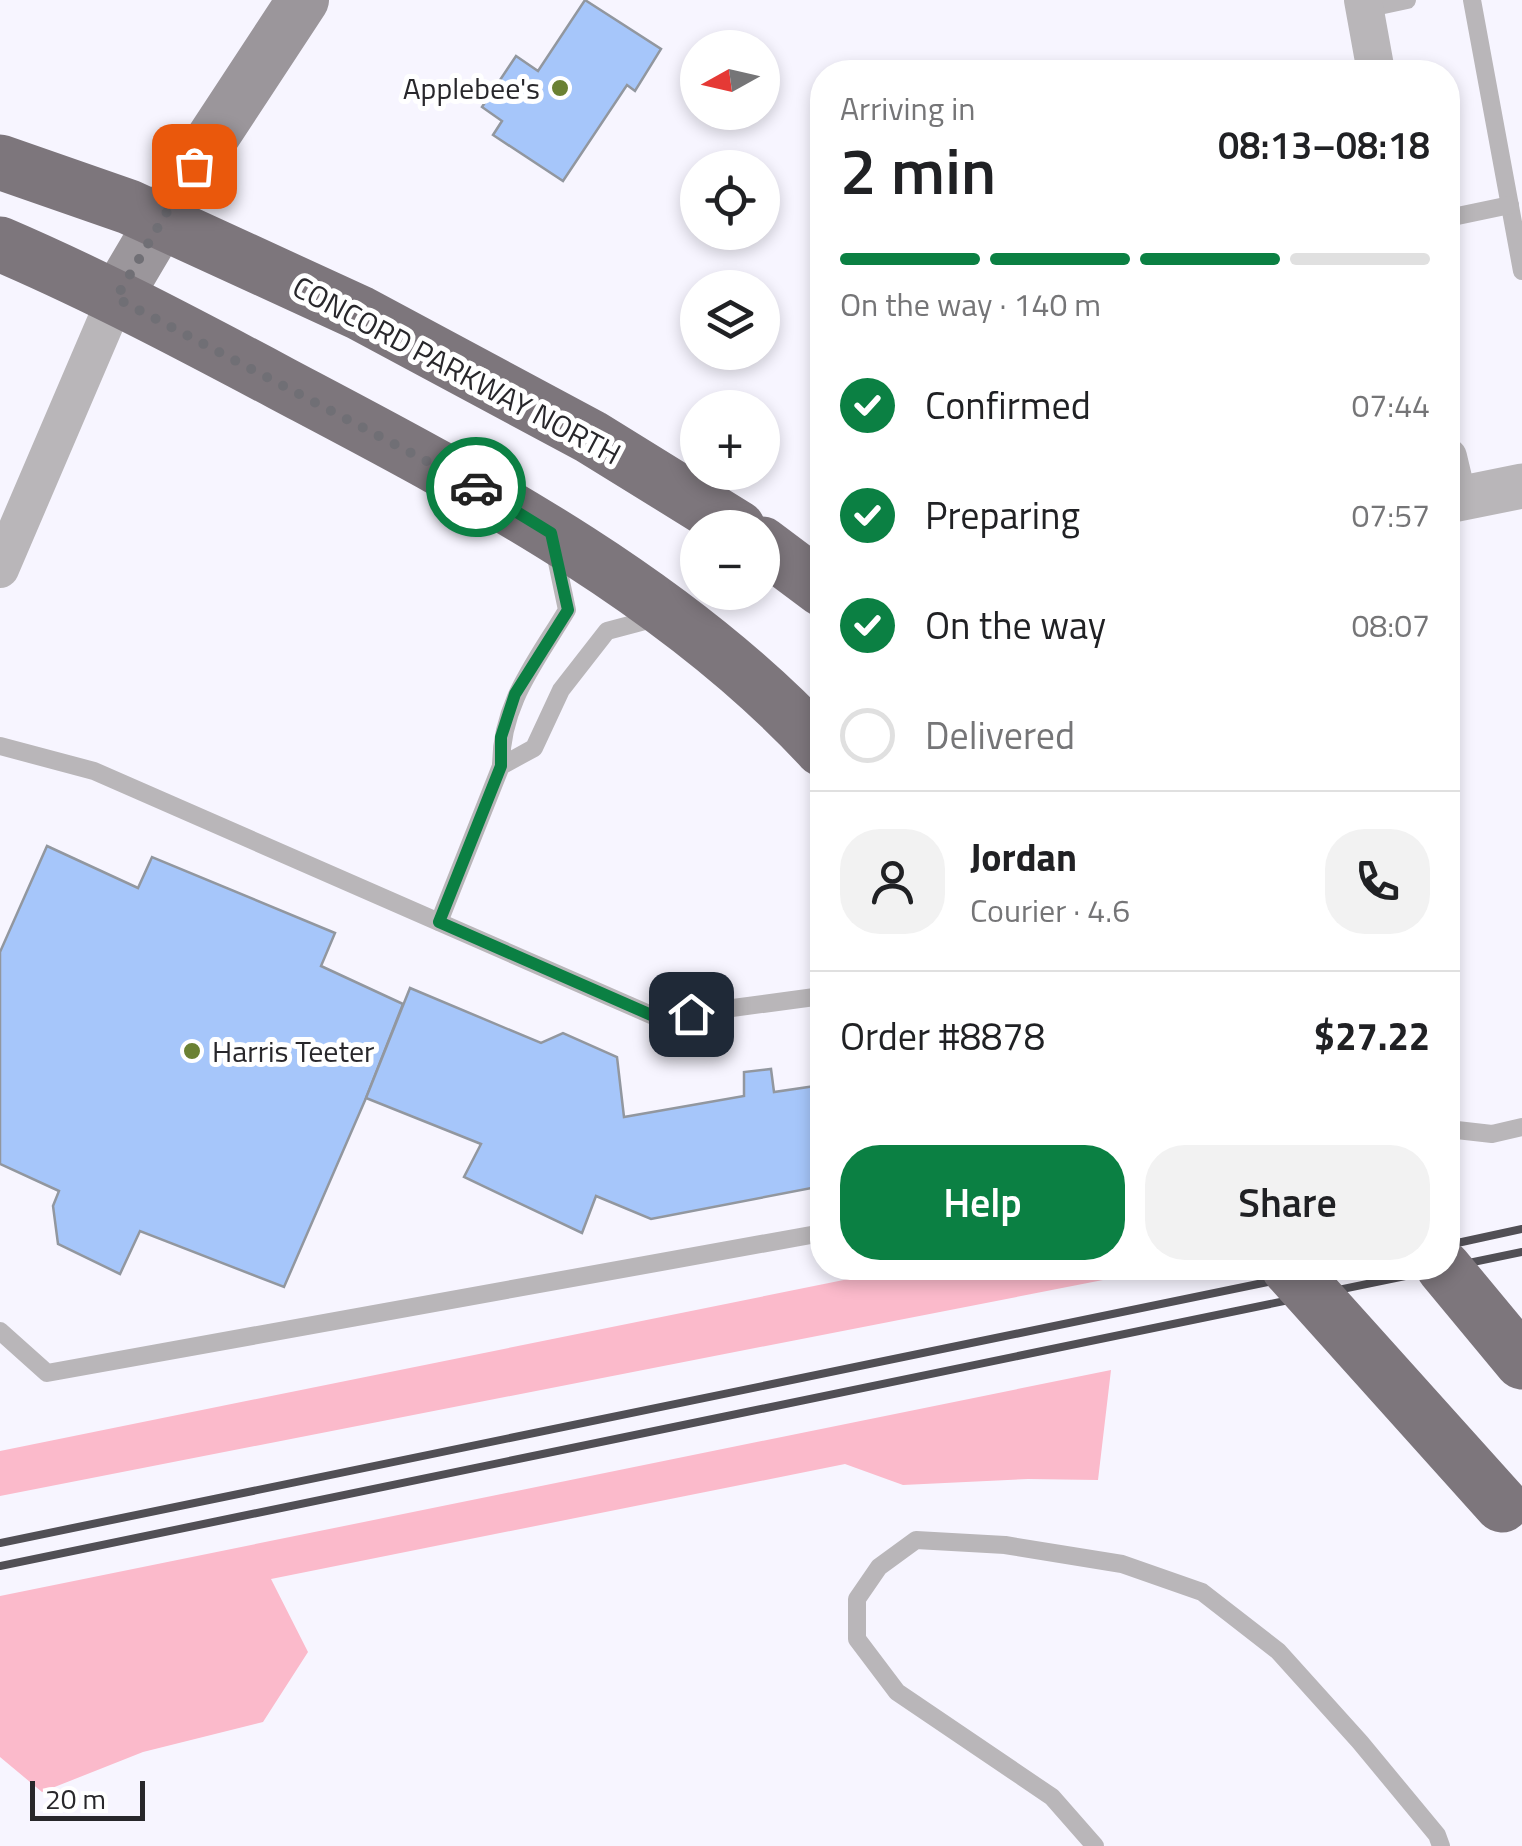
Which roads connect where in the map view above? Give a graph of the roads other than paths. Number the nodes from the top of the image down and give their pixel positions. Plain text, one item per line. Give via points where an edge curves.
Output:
1 (303, 0) edge
2 (1407, 0) edge
3 (1472, 0) edge
4 (1364, 4) edge
5 (1374, 60) edge
6 (0, 162) edge
7 (1510, 205) junction
8 (1460, 215) edge
9 (161, 222) junction
10 (0, 244) edge
11 (1522, 270) edge
12 (116, 298) junction
13 (1460, 485) edge
14 (1522, 486) edge
15 (13, 510) edge
16 (709, 510) edge
17 (551, 533) junction
18 (780, 558) edge
19 (0, 569) edge
20 (810, 580) edge
21 (668, 615) junction
22 (810, 739) edge
23 (0, 746) edge
24 (501, 766) junction
25 (439, 922) junction
26 (810, 998) edge
27 (1522, 1127) edge
28 (1460, 1131) edge
29 (810, 1236) edge
30 (1300, 1280) edge
31 (1454, 1280) edge
32 (0, 1330) edge
33 (1522, 1362) edge
34 (1512, 1517) edge
35 (1095, 1846) edge
36 (1441, 1846) edge

1 - 9 main road
2 - 4 lane
3 - 7 lane
4 - 5 street
6 - 9 highway, CONCORD PARKWAY NORTH
7 - 8 lane
7 - 11 lane
9 - 12 main road
9 - 16 highway, CONCORD PARKWAY NORTH via 360,312 591,437
10 - 12 highway
12 - 15 street
12 - 17 highway via 438,466
13 - 14 street
15 - 19 street
17 - 21 highway
17 - 24 lane via 568,610 515,694 501,737
18 - 20 highway
21 - 22 highway
21 - 24 lane via 607,631 562,690 534,748
23 - 25 lane via 94,771
24 - 25 lane
25 - 26 lane via 658,1018
27 - 28 lane via 1492,1134
29 - 32 lane via 47,1372
30 - 34 highway, bridge
31 - 33 highway, bridge
35 - 36 lane via 1052,1797 897,1692 856,1639 858,1600 879,1567 916,1540 1005,1545 1122,1564 1202,1592 1278,1651

